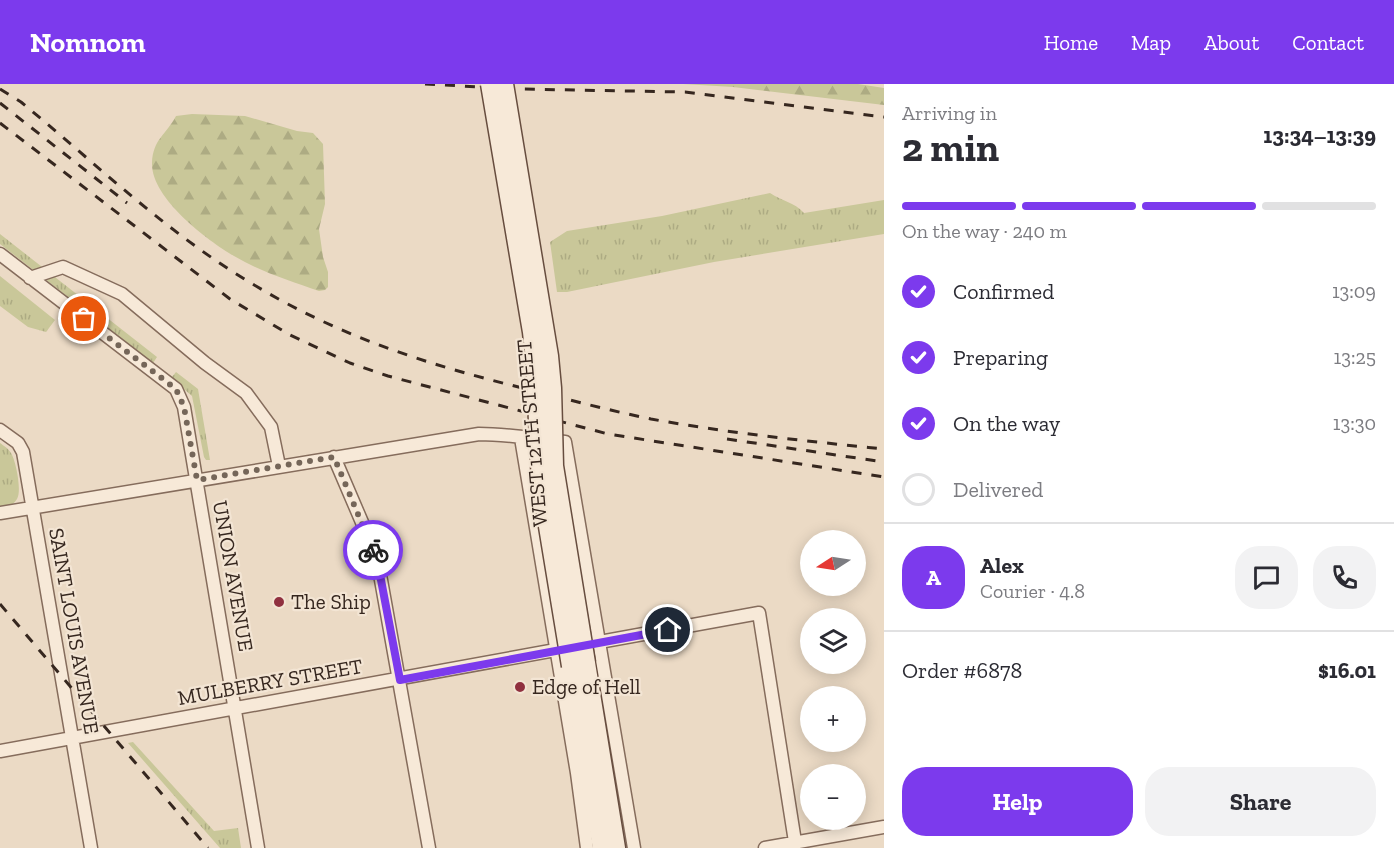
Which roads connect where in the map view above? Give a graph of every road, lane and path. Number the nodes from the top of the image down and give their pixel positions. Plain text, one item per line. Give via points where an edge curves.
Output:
1 (490, 84) edge
2 (504, 84) edge
3 (0, 254) edge
4 (30, 278) junction
5 (0, 430) edge
6 (521, 438) junction
7 (334, 457) junction
8 (279, 466) junction
9 (197, 480) junction
10 (33, 507) junction
11 (0, 513) edge
12 (599, 643) junction
13 (556, 651) junction
14 (579, 662) dead end
15 (400, 680) junction
16 (235, 707) junction
17 (72, 737) junction
18 (0, 751) edge
19 (884, 827) edge
20 (796, 845) edge
21 (91, 848) edge
22 (258, 848) edge
23 (429, 848) edge
24 (587, 848) edge
25 (602, 848) edge
26 (609, 848) edge
27 (616, 848) edge
28 (634, 848) edge
29 (765, 848) edge

1 - 25 main road, WEST 12TH STREET, bridge via 535,359 541,484
2 - 27 main road, WEST 12TH STREET, bridge via 549,356 556,481
3 - 4 street, UNION AVENUE
4 - 8 street via 63,267 123,294 246,393 271,427
4 - 9 street, UNION AVENUE via 176,389 184,407
5 - 10 street, SAINT LOUIS AVENUE via 18,443 22,452
6 - 7 street via 479,434
6 - 12 street, WEST 12TH STREET via 565,442
6 - 13 street, WEST 12TH STREET
7 - 8 street
7 - 15 street via 372,548
8 - 9 street
9 - 10 street
9 - 16 street, UNION AVENUE
10 - 11 street
10 - 17 street, SAINT LOUIS AVENUE
12 - 13 street, MULBERRY STREET
12 - 20 street, MULBERRY STREET via 759,613
12 - 28 street, WEST 12TH STREET
13 - 15 street, MULBERRY STREET
13 - 24 street, WEST 12TH STREET
14 - 26 street
15 - 16 street, MULBERRY STREET
15 - 23 street
16 - 17 street, MULBERRY STREET
16 - 22 street, UNION AVENUE
17 - 18 street, MULBERRY STREET
17 - 21 street, SAINT LOUIS AVENUE
19 - 20 street
20 - 29 street

